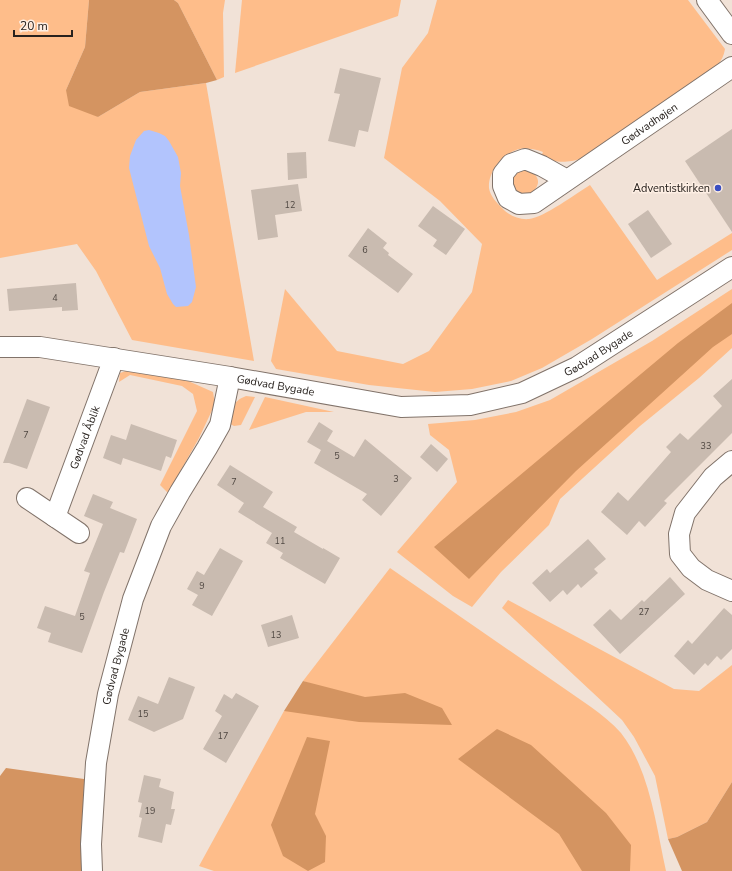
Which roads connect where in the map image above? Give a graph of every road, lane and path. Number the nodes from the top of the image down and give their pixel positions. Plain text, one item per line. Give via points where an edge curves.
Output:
1 (707, 0) edge
2 (732, 34) edge
3 (732, 67) edge
4 (567, 180) dead end
5 (732, 267) edge
6 (0, 347) edge
7 (114, 358) junction
8 (230, 377) junction
9 (732, 461) edge
10 (27, 498) dead end
11 (55, 517) junction
12 (78, 533) dead end
13 (732, 591) edge
14 (92, 871) edge

1 - 2 street
3 - 4 street, Gødvadhøjen
5 - 8 street, Gødvad Bygade via 577,367 522,393 470,405 401,407
6 - 7 street via 40,347
7 - 8 street
7 - 11 street, Gødvad Åblik
8 - 14 street, Gødvad Bygade via 220,425 161,526 133,599 108,694 96,764 91,844
9 - 13 street via 713,477 685,513 679,534 680,554 691,568 707,580
10 - 11 street
11 - 12 street

